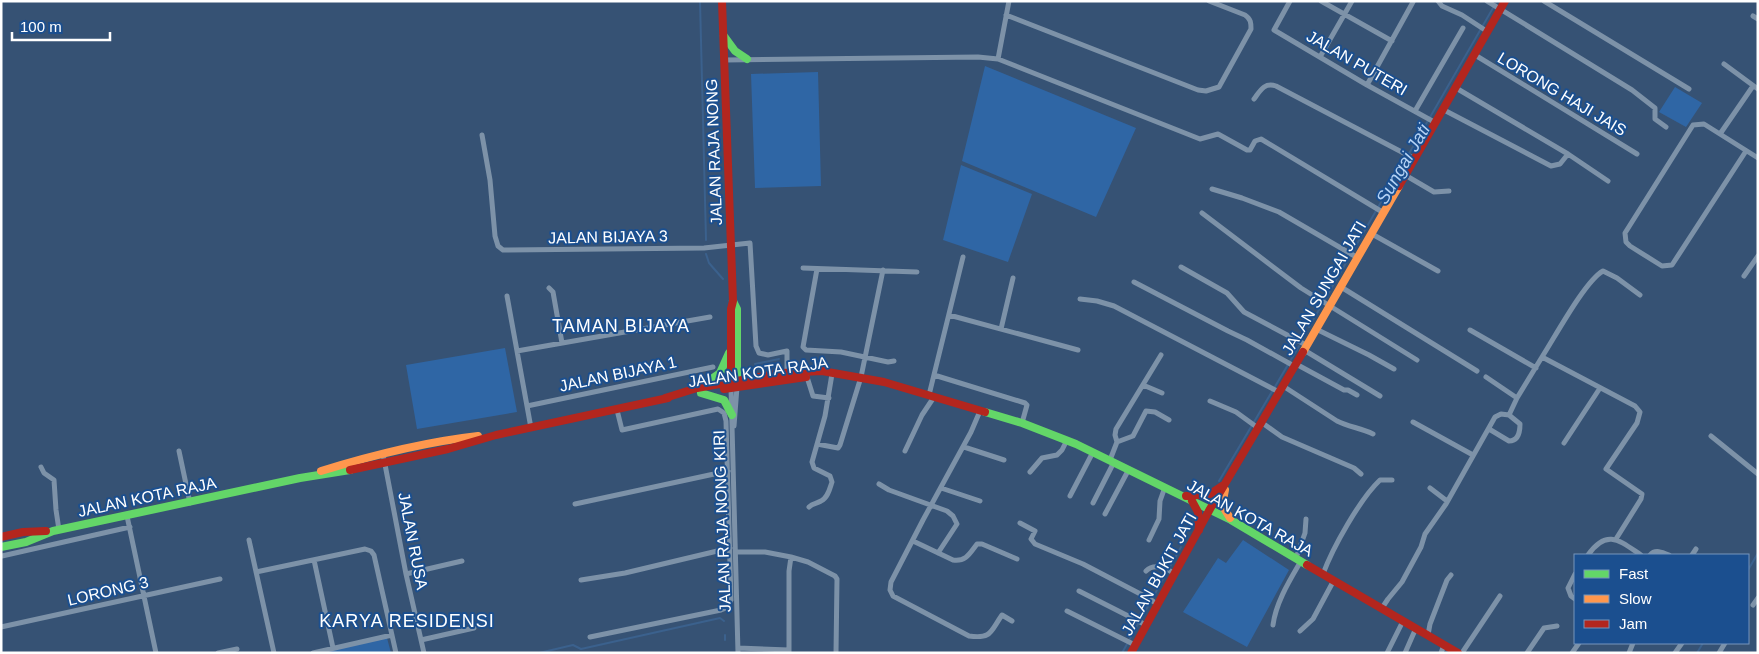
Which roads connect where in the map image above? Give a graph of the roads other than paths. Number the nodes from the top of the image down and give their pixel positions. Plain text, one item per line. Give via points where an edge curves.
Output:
1 (722, 1) edge
2 (1009, 1) edge
3 (1209, 1) edge
4 (1290, 1) edge
5 (1322, 1) edge
6 (1352, 1) edge
7 (1438, 1) edge
8 (1505, 1) edge
9 (1544, 1) edge
10 (1413, 2) edge
11 (1494, 6) edge
12 (1345, 14) junction
13 (1006, 15) junction
14 (1463, 28) dead end
15 (1484, 29) junction
16 (723, 34) junction
17 (1392, 41) junction
18 (1475, 55) junction
19 (1320, 57) junction
20 (998, 59) junction
21 (724, 60) junction
22 (747, 60) junction
23 (1724, 64) dead end
24 (1367, 85) junction
25 (1756, 87) edge
26 (1456, 88) junction
27 (1690, 89) dead end
28 (1254, 99) dead end
29 (1444, 110) junction
30 (1416, 111) junction
31 (1432, 120) junction
32 (1666, 127) dead end
33 (1720, 134) junction
34 (482, 135) dead end
35 (1746, 151) junction
36 (1568, 154) junction
37 (1637, 154) dead end
38 (1410, 157) junction
39 (1758, 158) edge
40 (1406, 175) junction
41 (1608, 181) dead end
42 (1212, 189) dead end
43 (1449, 191) dead end
44 (1380, 210) junction
45 (1202, 213) dead end
46 (1372, 234) junction
47 (731, 246) junction
48 (1354, 256) junction
49 (1758, 256) edge
50 (963, 257) dead end
51 (1751, 266) junction
52 (1181, 267) dead end
53 (803, 268) dead end
54 (816, 269) junction
55 (883, 270) junction
56 (1758, 270) edge
57 (1438, 271) dead end
58 (917, 272) dead end
59 (1744, 276) dead end
60 (1012, 278) dead end
61 (1134, 282) dead end
62 (1341, 287) junction
63 (549, 288) dead end
64 (1640, 295) dead end
65 (507, 296) dead end
66 (1080, 299) dead end
67 (1326, 303) junction
68 (949, 315) junction
69 (710, 317) dead end
70 (1001, 329) junction
71 (1316, 329) junction
72 (1470, 330) dead end
73 (562, 343) junction
74 (734, 346) junction
75 (1305, 348) junction
76 (1078, 350) dead end
77 (517, 351) junction
78 (1161, 355) dead end
79 (865, 356) junction
80 (1542, 357) junction
81 (1417, 360) dead end
82 (894, 361) dead end
83 (1292, 364) junction
84 (713, 367) dead end
85 (1536, 368) junction
86 (1394, 370) dead end
87 (1477, 371) dead end
88 (830, 373) junction
89 (787, 376) junction
90 (807, 376) junction
91 (934, 376) junction
92 (763, 377) junction
93 (1486, 377) dead end
94 (861, 378) junction
95 (734, 384) junction
96 (1143, 385) junction
97 (1600, 388) junction
98 (1277, 389) junction
99 (699, 391) junction
100 (1162, 393) dead end
101 (1358, 395) dead end
102 (932, 396) junction
103 (1380, 396) dead end
104 (829, 398) junction
105 (1517, 398) junction
106 (1210, 401) dead end
107 (527, 406) junction
108 (617, 410) junction
109 (980, 411) junction
110 (732, 415) junction
111 (1509, 415) junction
112 (1169, 420) dead end
113 (1412, 422) dead end
114 (1022, 423) junction
115 (1256, 425) junction
116 (531, 428) junction
117 (733, 429) junction
118 (1489, 429) junction
119 (1373, 434) dead end
120 (1711, 436) dead end
121 (1067, 440) junction
122 (1117, 442) junction
123 (1564, 443) dead end
124 (817, 444) junction
125 (964, 447) junction
126 (179, 451) dead end
127 (905, 452) dead end
128 (1093, 452) junction
129 (1473, 455) junction
130 (384, 458) junction
131 (1004, 460) dead end
132 (1112, 461) junction
133 (41, 467) dead end
134 (1129, 469) junction
135 (728, 471) junction
136 (1030, 472) dead end
137 (1361, 474) dead end
138 (1758, 474) edge
139 (1228, 479) junction
140 (1392, 480) dead end
141 (879, 484) dead end
142 (1165, 487) junction
143 (941, 488) junction
144 (1430, 488) dead end
145 (1070, 496) dead end
146 (1187, 498) junction
147 (1447, 501) junction
148 (980, 502) dead end
149 (190, 503) junction
150 (1093, 503) dead end
151 (575, 504) dead end
152 (932, 506) junction
153 (809, 507) dead end
154 (1210, 509) junction
155 (1105, 514) dead end
156 (127, 516) junction
157 (1231, 520) junction
158 (1306, 520) dead end
159 (1020, 523) dead end
160 (130, 527) junction
161 (56, 530) junction
162 (1199, 532) junction
163 (1, 537) edge
164 (1616, 539) junction
165 (249, 540) dead end
166 (1149, 540) dead end
167 (913, 541) junction
168 (1, 547) edge
169 (730, 548) junction
170 (1696, 549) dead end
171 (736, 552) junction
172 (938, 553) junction
173 (1589, 554) edge
174 (1639, 554) edge
175 (1651, 554) edge
176 (1666, 554) edge
177 (1693, 554) edge
178 (2, 556) edge
179 (791, 557) junction
180 (1017, 559) dead end
181 (1298, 559) junction
182 (314, 560) junction
183 (462, 561) dead end
184 (1146, 571) dead end
185 (1170, 571) junction
186 (256, 572) junction
187 (406, 574) junction
188 (1323, 574) junction
189 (1451, 574) dead end
190 (1574, 576) edge
191 (220, 579) dead end
192 (581, 580) dead end
193 (1334, 580) junction
194 (1079, 591) dead end
195 (144, 596) junction
196 (1500, 596) dead end
197 (1574, 598) edge
198 (1758, 598) edge
199 (1154, 602) junction
200 (1753, 606) dead end
201 (1382, 608) junction
202 (1067, 611) dead end
203 (1012, 621) dead end
204 (1404, 621) junction
205 (1142, 623) junction
206 (1273, 625) dead end
207 (1557, 626) dead end
208 (1, 628) edge
209 (474, 628) dead end
210 (1416, 628) junction
211 (1300, 631) dead end
212 (392, 635) junction
213 (1428, 635) junction
214 (590, 637) dead end
215 (421, 640) junction
216 (1131, 645) edge
217 (333, 648) junction
218 (237, 649) dead end
219 (1443, 649) edge
220 (738, 650) edge
221 (789, 652) edge
222 (156, 653) edge
223 (218, 653) edge
224 (274, 653) edge
225 (313, 653) edge
226 (396, 653) edge
227 (424, 653) edge
228 (836, 653) edge
229 (1387, 653) edge
230 (1405, 653) edge
231 (1458, 653) edge
232 (1462, 653) edge
233 (1527, 653) edge

1 - 16 main road, JALAN RAJA NONG
2 - 13 street
3 - 13 street via 1246,15 1251,29 1219,87 1206,91
4 - 19 street, JALAN PUTERI via 1274,30
5 - 12 street
6 - 12 street
7 - 15 street
8 - 11 main road, JALAN SUNGAI JATI
9 - 27 street
10 - 17 street
11 - 15 main road, JALAN SUNGAI JATI
11 - 32 street via 1632,90 1656,108 1655,119
12 - 17 street
12 - 19 street
13 - 20 street
14 - 30 street
15 - 18 main road, JALAN SUNGAI JATI
16 - 21 main road, JALAN RAJA NONG
16 - 22 main road via 735,51
17 - 24 street
18 - 26 main road, JALAN SUNGAI JATI
18 - 37 street, LORONG HAJI JAIS
19 - 24 street, JALAN PUTERI
20 - 22 street
20 - 44 street via 1200,139 1218,134 1250,150 1255,141 1261,139
21 - 22 street
21 - 47 main road, JALAN RAJA NONG
23 - 25 street
24 - 30 street, JALAN PUTERI
25 - 33 street
26 - 29 main road, JALAN SUNGAI JATI
26 - 36 street
28 - 38 street via 1264,86 1276,86
29 - 31 main road, JALAN SUNGAI JATI
29 - 36 street via 1552,166 1560,164
30 - 31 street, JALAN PUTERI
31 - 38 main road, JALAN SUNGAI JATI
33 - 35 street
33 - 35 street via 1704,124 1689,130 1625,234 1630,246 1662,266 1672,265
34 - 47 street, JALAN BIJAYA 3 via 500,249
35 - 39 street
36 - 41 street
38 - 40 main road, JALAN SUNGAI JATI
40 - 43 street via 1434,192
40 - 44 main road, JALAN SUNGAI JATI
42 - 48 street via 1279,212
44 - 46 main road, JALAN SUNGAI JATI
45 - 67 street via 1266,263
46 - 48 main road, JALAN SUNGAI JATI
46 - 57 street
47 - 74 main road, JALAN RAJA NONG via 736,309
47 - 89 street, JALAN BIJAYA 3 via 750,243 756,346 759,353 768,355 787,351
48 - 62 main road, JALAN SUNGAI JATI
49 - 51 street
50 - 68 street
51 - 56 street
51 - 59 street
52 - 75 street via 1227,293 1244,312
53 - 54 street
54 - 55 street
54 - 79 street via 804,347 811,352
55 - 58 street
55 - 79 street
60 - 70 street
61 - 83 street
62 - 67 main road, JALAN SUNGAI JATI
62 - 87 street
63 - 73 street via 554,292
64 - 80 street via 1617,278 1603,272 1595,275
65 - 77 street
66 - 98 street via 1114,306
67 - 71 main road, JALAN SUNGAI JATI
67 - 81 street
68 - 70 street
68 - 91 street
69 - 73 street
70 - 76 street
71 - 75 main road, JALAN SUNGAI JATI
71 - 86 street
72 - 85 street
73 - 77 street
74 - 92 main road via 743,372
74 - 95 main road, JALAN RAJA NONG
74 - 99 main road via 723,371
75 - 83 main road, JALAN SUNGAI JATI
75 - 103 street
77 - 107 street
78 - 96 street
79 - 82 street
79 - 94 street
80 - 85 street
80 - 97 street
83 - 98 main road, JALAN SUNGAI JATI
83 - 101 street
84 - 107 street, JALAN BIJAYA 1
85 - 105 street
88 - 89 main road via 822,371
88 - 90 main road, JALAN KOTA RAJA
88 - 94 main road, JALAN KOTA RAJA
88 - 104 street
89 - 90 main road, JALAN KOTA RAJA
89 - 92 main road
89 - 95 main road, JALAN KOTA RAJA
90 - 104 street via 813,396
91 - 102 street
91 - 114 street via 1027,405
92 - 95 main road
93 - 105 street
94 - 102 main road, JALAN KOTA RAJA
94 - 124 street via 838,448
95 - 99 main road, JALAN KOTA RAJA
95 - 110 street, JALAN RAJA NONG KIRI
95 - 117 street
96 - 100 street
96 - 122 street via 1116,429
97 - 123 street
97 - 164 street via 1640,412 1637,423 1606,469 1642,494
98 - 115 main road, JALAN SUNGAI JATI
98 - 119 street via 1338,421
99 - 108 main road, JALAN KOTA RAJA
99 - 110 main road via 723,399 729,404
102 - 109 main road, JALAN KOTA RAJA
102 - 127 street
104 - 124 street
105 - 111 street
106 - 115 street
107 - 116 street
108 - 116 main road, JALAN KOTA RAJA
108 - 135 street via 622,430 718,409 726,416
109 - 114 main road, JALAN KOTA RAJA
109 - 125 street
110 - 117 street, JALAN RAJA NONG KIRI
111 - 118 street via 1495,417
111 - 118 street via 1520,424 1518,437 1514,440 1509,441
112 - 122 street via 1156,412 1146,412 1133,436
113 - 129 street
114 - 121 main road, JALAN KOTA RAJA
115 - 137 street
115 - 139 main road, JALAN SUNGAI JATI
116 - 130 main road, JALAN KOTA RAJA via 448,448
117 - 171 street, JALAN RAJA NONG KIRI
118 - 129 street
120 - 138 street
121 - 128 main road, JALAN KOTA RAJA
121 - 136 street via 1057,455 1042,458
122 - 132 street
124 - 153 street via 812,462 814,468 830,476 832,482 825,498
125 - 131 street
125 - 143 street
126 - 149 street
128 - 132 main road, JALAN KOTA RAJA
128 - 145 street
129 - 147 street
130 - 149 main road, JALAN KOTA RAJA via 351,470
130 - 187 street, JALAN RUSA
132 - 134 main road, JALAN KOTA RAJA
132 - 150 street
133 - 161 street via 54,480
134 - 142 main road, JALAN KOTA RAJA
134 - 155 street
135 - 151 street
135 - 169 street
139 - 146 main road via 1216,492
139 - 154 main road, JALAN SUNGAI JATI
139 - 157 main road via 1222,506
140 - 188 street via 1380,480 1374,486 1350,522
141 - 152 street
142 - 146 main road, JALAN KOTA RAJA
142 - 166 street via 1159,519
143 - 148 street
143 - 152 street
144 - 147 street
146 - 154 main road, JALAN KOTA RAJA
146 - 162 main road via 1198,512
147 - 201 street via 1425,534 1402,582
149 - 156 main road, JALAN KOTA RAJA
152 - 167 street
152 - 172 street via 947,511 957,524
154 - 157 main road, JALAN KOTA RAJA
154 - 162 main road, JALAN BUKIT JATI
156 - 160 street
156 - 161 main road, JALAN KOTA RAJA
157 - 181 main road, JALAN KOTA RAJA
158 - 181 street
159 - 199 street via 1034,531 1031,539 1035,544 1083,564
160 - 178 street
160 - 195 street
161 - 163 main road
161 - 168 main road, JALAN KOTA RAJA via 26,542
162 - 185 main road, JALAN BUKIT JATI
164 - 173 street via 1601,542
164 - 174 street
165 - 186 street
167 - 172 street
167 - 203 street via 892,582 890,590 893,596 969,636 991,633 1002,616
169 - 192 street
169 - 214 street via 731,598 726,608
170 - 177 street
171 - 179 street via 765,552
171 - 220 street, JALAN RAJA NONG KIRI
172 - 180 street via 960,562 978,544 982,544
175 - 176 street via 1658,551
179 - 221 street
179 - 228 street via 808,562 837,579
181 - 188 main road, JALAN KOTA RAJA
181 - 206 street via 1274,614
182 - 186 street
182 - 212 street via 365,549 371,551
182 - 217 street
183 - 187 street
184 - 185 street via 1155,566
185 - 199 main road, JALAN BUKIT JATI
186 - 224 street
187 - 215 street, JALAN RUSA
188 - 193 main road, JALAN KOTA RAJA
189 - 213 street
190 - 197 street via 1568,588
191 - 195 street, LORONG 3
193 - 201 main road, JALAN KOTA RAJA
193 - 211 street via 1313,619
194 - 205 street
195 - 208 street, LORONG 3
195 - 222 street
196 - 232 street
198 - 200 street
199 - 205 main road, JALAN BUKIT JATI
201 - 204 main road, JALAN KOTA RAJA
202 - 216 street
204 - 210 main road, JALAN KOTA RAJA
204 - 229 street
205 - 216 main road, JALAN BUKIT JATI
207 - 233 street via 1544,628
209 - 215 street
210 - 213 main road, JALAN KOTA RAJA
210 - 230 street
212 - 217 street
212 - 226 street
213 - 219 main road, JALAN KOTA RAJA
215 - 227 street, JALAN RUSA
217 - 225 street
218 - 223 street
219 - 231 main road, JALAN KOTA RAJA
220 - 221 street

